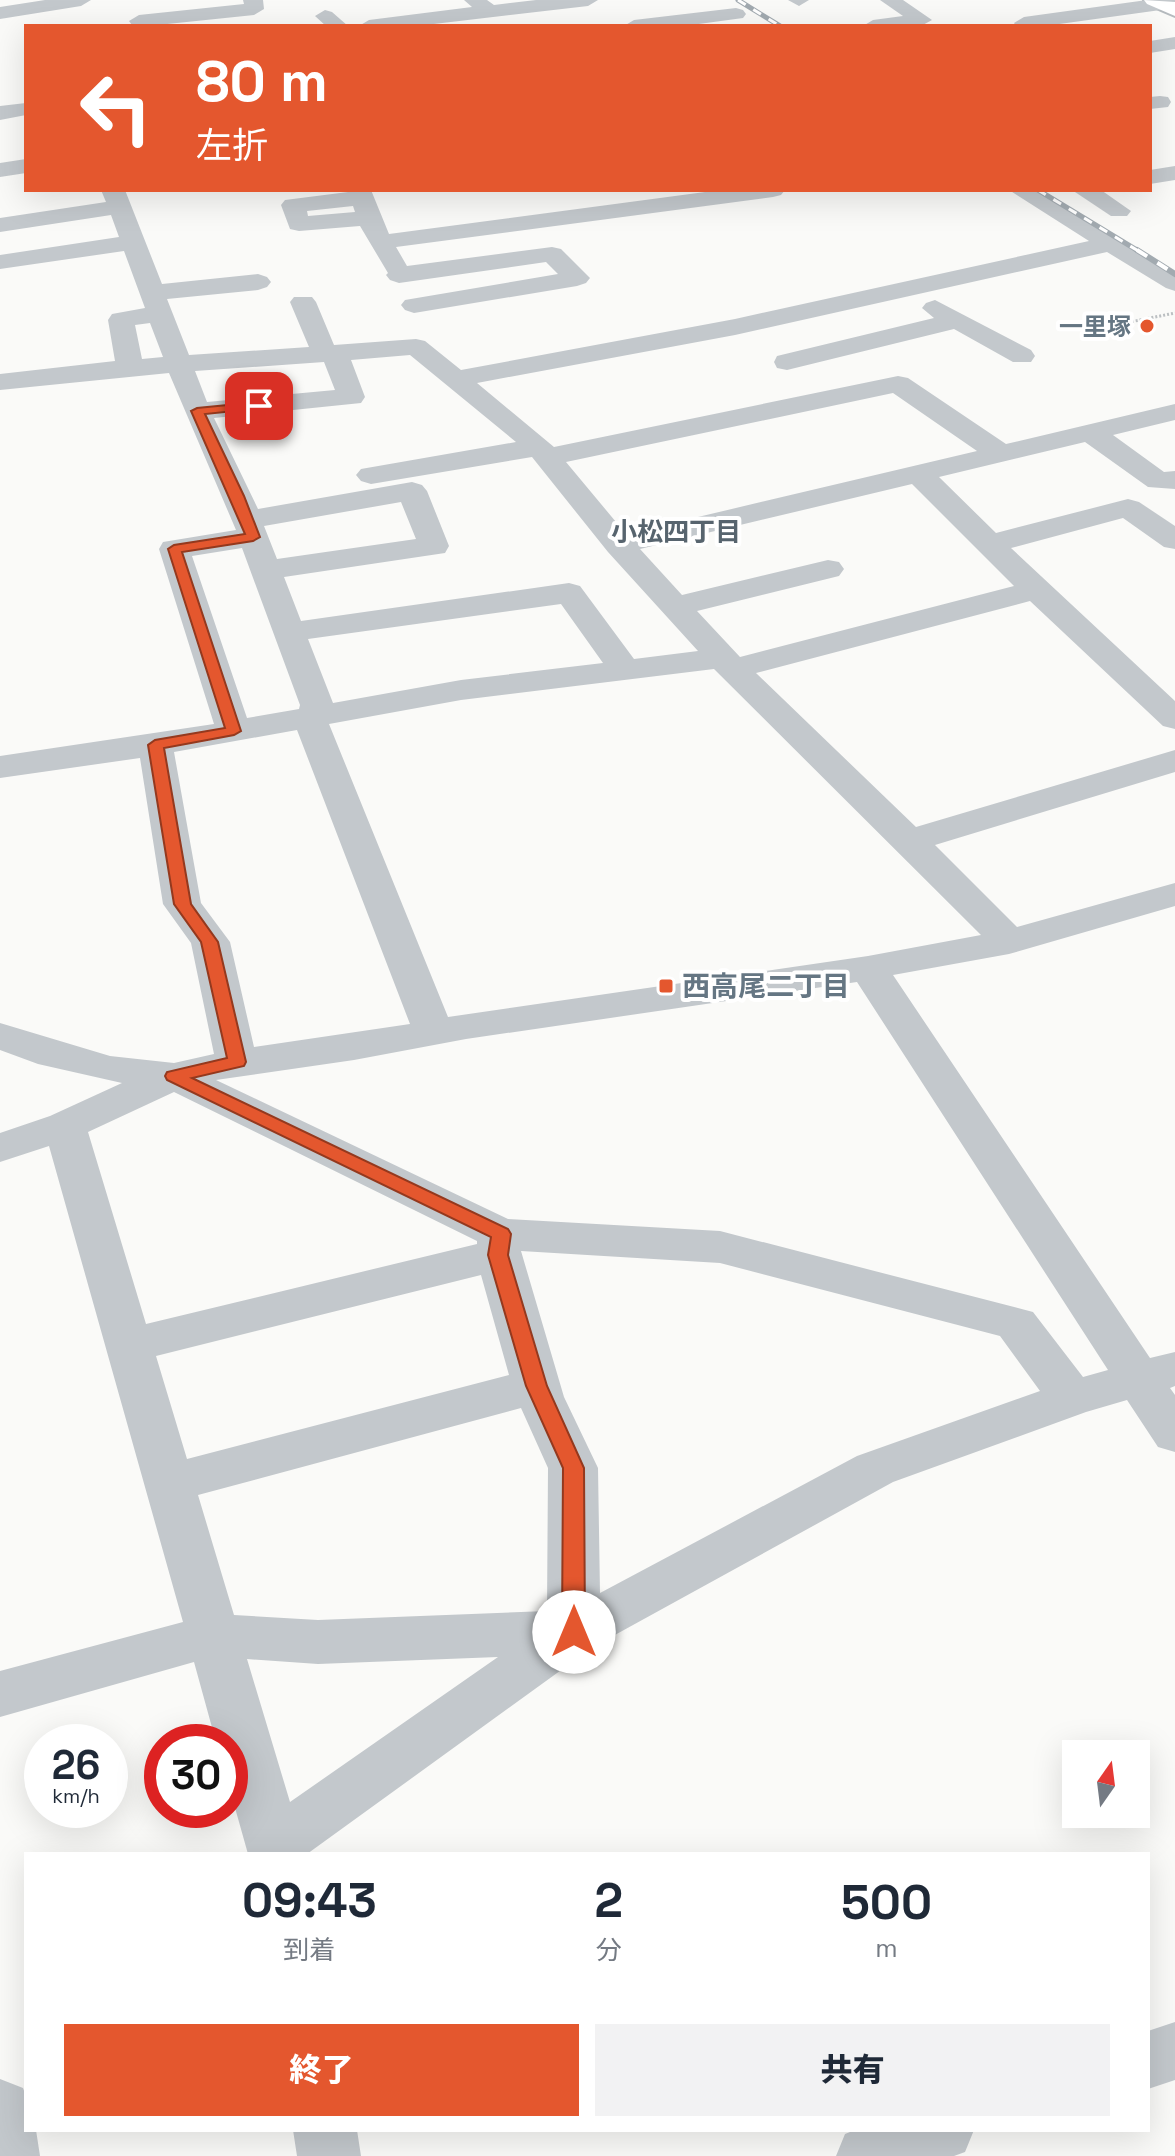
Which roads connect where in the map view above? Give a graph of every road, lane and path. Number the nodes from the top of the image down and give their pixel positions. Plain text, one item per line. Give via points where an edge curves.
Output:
1 (81, 0) edge
2 (126, 0) edge
3 (253, 0) edge
4 (588, 0) edge
5 (715, 0) edge
6 (55, 2) edge
7 (893, 2) edge
8 (1166, 4) edge
9 (482, 6) edge
10 (923, 10) edge
11 (0, 13) edge
12 (736, 14) junction
13 (55, 24) edge
14 (140, 24) edge
15 (380, 24) edge
16 (651, 24) edge
17 (752, 24) edge
18 (879, 24) edge
19 (940, 24) edge
20 (1026, 24) edge
21 (1175, 43) edge
22 (1152, 47) edge
23 (1175, 61) edge
24 (1152, 64) edge
25 (24, 109) edge
26 (0, 113) edge
27 (24, 166) edge
28 (0, 170) edge
29 (1175, 173) edge
30 (1152, 177) edge
31 (739, 192) edge
32 (1024, 192) edge
33 (1087, 192) edge
34 (113, 196) edge
35 (671, 196) edge
36 (363, 202) edge
37 (0, 206) edge
38 (1119, 211) dead end
39 (0, 225) edge
40 (133, 242) junction
41 (381, 242) junction
42 (1111, 244) junction
43 (0, 262) edge
44 (399, 275) junction
45 (258, 282) dead end
46 (1175, 283) edge
47 (903, 290) junction
48 (303, 302) dead end
49 (156, 303) junction
50 (414, 305) junction
51 (1175, 313) edge
52 (958, 320) junction
53 (1120, 324) dead end
54 (735, 327) junction
55 (416, 347) junction
56 (330, 354) junction
57 (1022, 356) dead end
58 (787, 362) junction
59 (180, 365) junction
60 (130, 368) junction
61 (455, 379) junction
62 (0, 382) edge
63 (837, 396) junction
64 (197, 411) junction
65 (1175, 412) edge
66 (1089, 432) junction
67 (543, 452) junction
68 (1000, 453) junction
69 (919, 474) junction
70 (1175, 480) edge
71 (246, 518) junction
72 (1175, 540) edge
73 (990, 544) junction
74 (619, 545) junction
75 (828, 569) dead end
76 (266, 570) junction
77 (1036, 590) junction
78 (674, 607) junction
79 (289, 632) junction
80 (727, 663) junction
81 (624, 669) junction
82 (314, 715) junction
83 (1175, 719) edge
84 (234, 731) junction
85 (155, 745) junction
86 (1175, 761) edge
87 (0, 767) edge
88 (908, 841) junction
89 (1175, 894) edge
90 (1009, 942) junction
91 (868, 968) junction
92 (434, 1032) junction
93 (0, 1036) edge
94 (237, 1062) junction
95 (174, 1076) junction
96 (65, 1126) junction
97 (0, 1148) edge
98 (500, 1244) junction
99 (130, 1345) junction
100 (1157, 1374) edge
101 (536, 1386) junction
102 (1072, 1398) junction
103 (1175, 1434) edge
104 (170, 1483) junction
105 (574, 1632) junction
106 (214, 1635) junction
107 (0, 1694) edge
108 (277, 1849) edge
109 (1175, 2051) edge
110 (1150, 2059) edge
111 (0, 2109) edge
112 (325, 2132) edge
113 (936, 2132) edge
114 (8, 2156) edge
115 (329, 2156) edge
116 (868, 2156) edge

1 - 6 street
2 - 14 street
3 - 14 street via 254,9
4 - 9 street
5 - 12 street
6 - 11 street
6 - 13 street
7 - 10 street
8 - 20 street
9 - 15 street
10 - 18 street
10 - 19 street
12 - 16 street
12 - 17 street
21 - 22 street
23 - 24 street
25 - 26 street
27 - 28 street
29 - 30 street
31 - 35 street
32 - 42 street
33 - 38 street
34 - 37 street
34 - 39 street
34 - 40 street
35 - 41 street
36 - 41 street
40 - 43 street
40 - 49 street
41 - 44 street
42 - 46 street
42 - 47 street
44 - 50 street
44 - 50 street via 552,254 577,278
45 - 49 street
47 - 52 street
47 - 54 street
48 - 56 street
49 - 59 street
49 - 60 street via 121,320
50 - 55 street via 424,335
51 - 53 path
52 - 57 street
52 - 58 street
54 - 58 street
54 - 61 street
55 - 56 street
55 - 61 street
56 - 59 street
56 - 64 street via 351,397
58 - 63 street
59 - 60 street
59 - 64 street
60 - 62 street
61 - 67 street
63 - 67 street
63 - 68 street via 898,384
64 - 71 street
65 - 66 street
66 - 68 street
66 - 70 street via 1158,481
67 - 71 street
67 - 74 street
68 - 69 street
69 - 73 street
69 - 74 street
71 - 76 street
71 - 76 street via 412,491 434,546
71 - 84 street via 174,549
72 - 73 street via 1128,508
73 - 77 street
74 - 78 street
75 - 78 street
76 - 79 street
77 - 80 street
77 - 83 street
78 - 80 street
79 - 81 street via 569,593
79 - 82 street via 317,705
80 - 81 street
80 - 88 street
81 - 82 street
82 - 84 street
82 - 92 street via 312,724
84 - 85 street
85 - 87 street
85 - 94 street via 182,904 210,942
86 - 88 street
88 - 90 street
89 - 90 street
90 - 91 street
91 - 92 street
91 - 100 street
92 - 94 street
93 - 95 street via 81,1062
94 - 95 street
95 - 96 street
95 - 98 street
96 - 97 street
96 - 99 street
98 - 99 street
98 - 101 street
98 - 102 street via 720,1247 1016,1324
99 - 104 street
100 - 102 street
100 - 103 street
101 - 104 street
101 - 105 street via 573,1468
102 - 105 street via 875,1469
104 - 106 street
105 - 106 street via 318,1642
105 - 108 street
106 - 107 street
106 - 108 street
109 - 110 street
111 - 114 street
112 - 115 street
113 - 116 street

